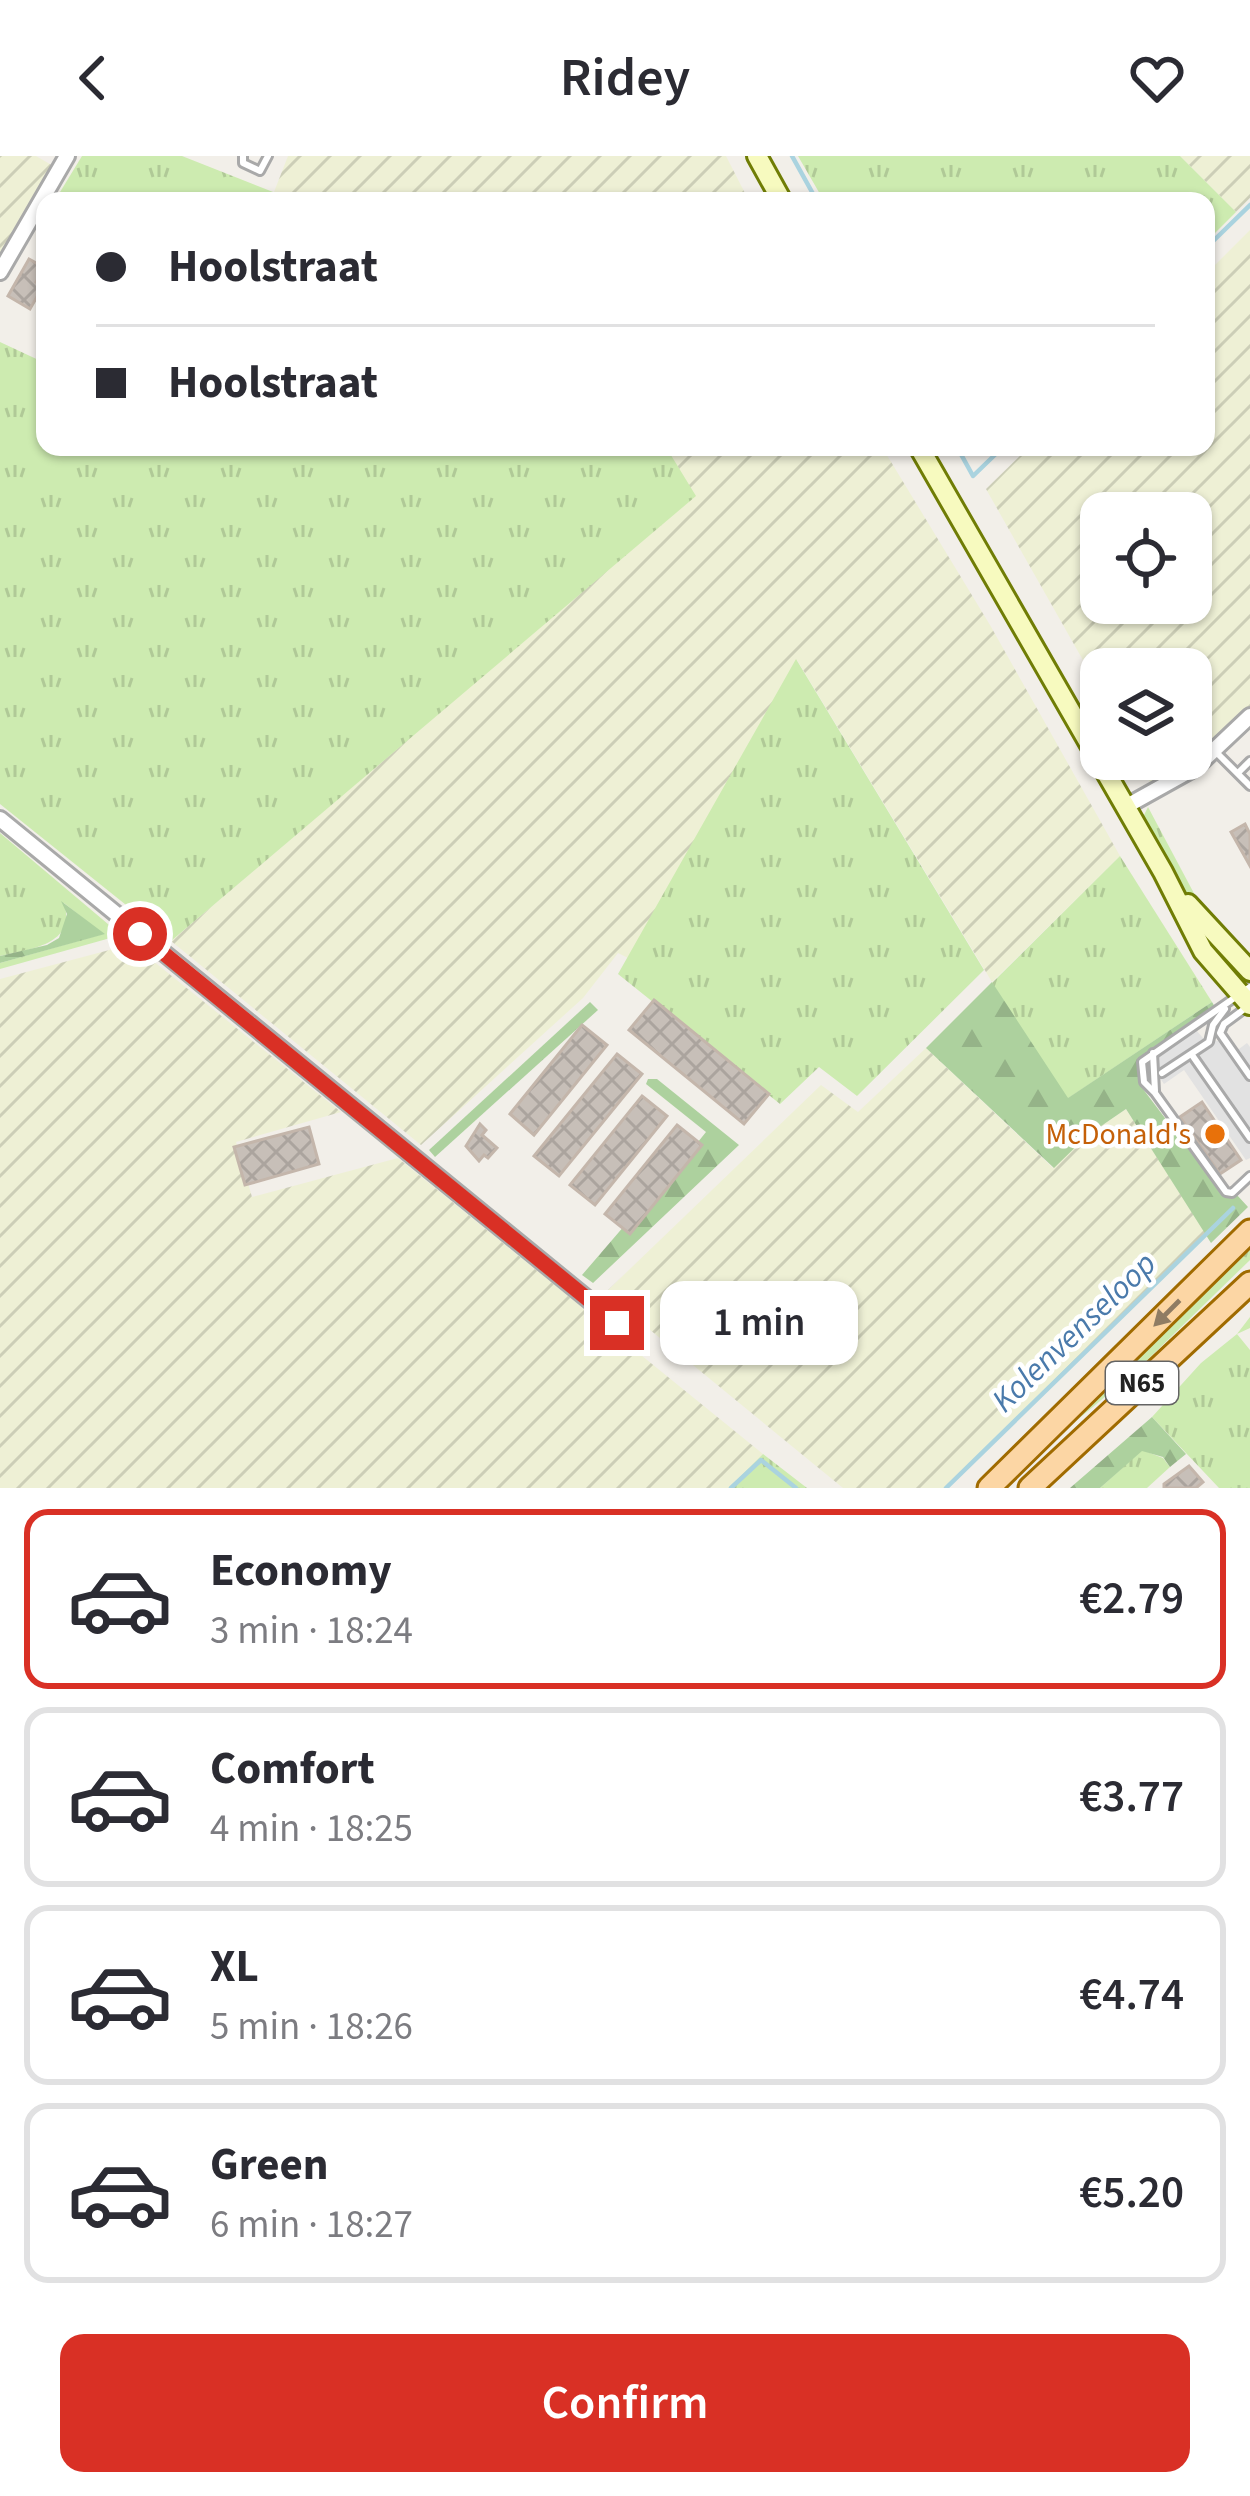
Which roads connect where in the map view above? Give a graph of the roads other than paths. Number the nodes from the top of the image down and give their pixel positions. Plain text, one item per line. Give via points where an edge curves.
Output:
1 (67, 156) edge
2 (243, 156) edge
3 (268, 156) edge
4 (757, 156) edge
5 (46, 192) edge
6 (777, 192) edge
7 (36, 210) edge
8 (0, 272) edge
9 (924, 456) edge
10 (1250, 716) edge
11 (1214, 751) junction
12 (1250, 761) edge
13 (1238, 773) junction
14 (1250, 786) edge
15 (1125, 807) junction
16 (0, 819) edge
17 (1163, 872) junction
18 (1250, 971) edge
19 (1244, 999) edge
20 (1192, 1054) junction
21 (1162, 1073) dead end
22 (1250, 1076) edge
23 (1250, 1138) edge
24 (1250, 1176) edge
25 (1250, 1231) edge
26 (1250, 1283) edge
27 (617, 1323) dead end
28 (989, 1488) edge
29 (1030, 1488) edge

1 - 5 street
2 - 3 lane via 260,170
4 - 6 street
7 - 8 street
9 - 15 street
10 - 11 street
11 - 13 lane
11 - 15 street
12 - 13 lane
13 - 14 lane
15 - 17 street
16 - 27 street
17 - 18 street
17 - 19 street via 1193,935
19 - 20 lane
19 - 22 lane via 1220,1033
19 - 24 lane via 1153,1053 1143,1061 1142,1079 1226,1192
20 - 21 lane
20 - 23 lane
25 -> 28 main road, N65
26 - 29 main road, N65

